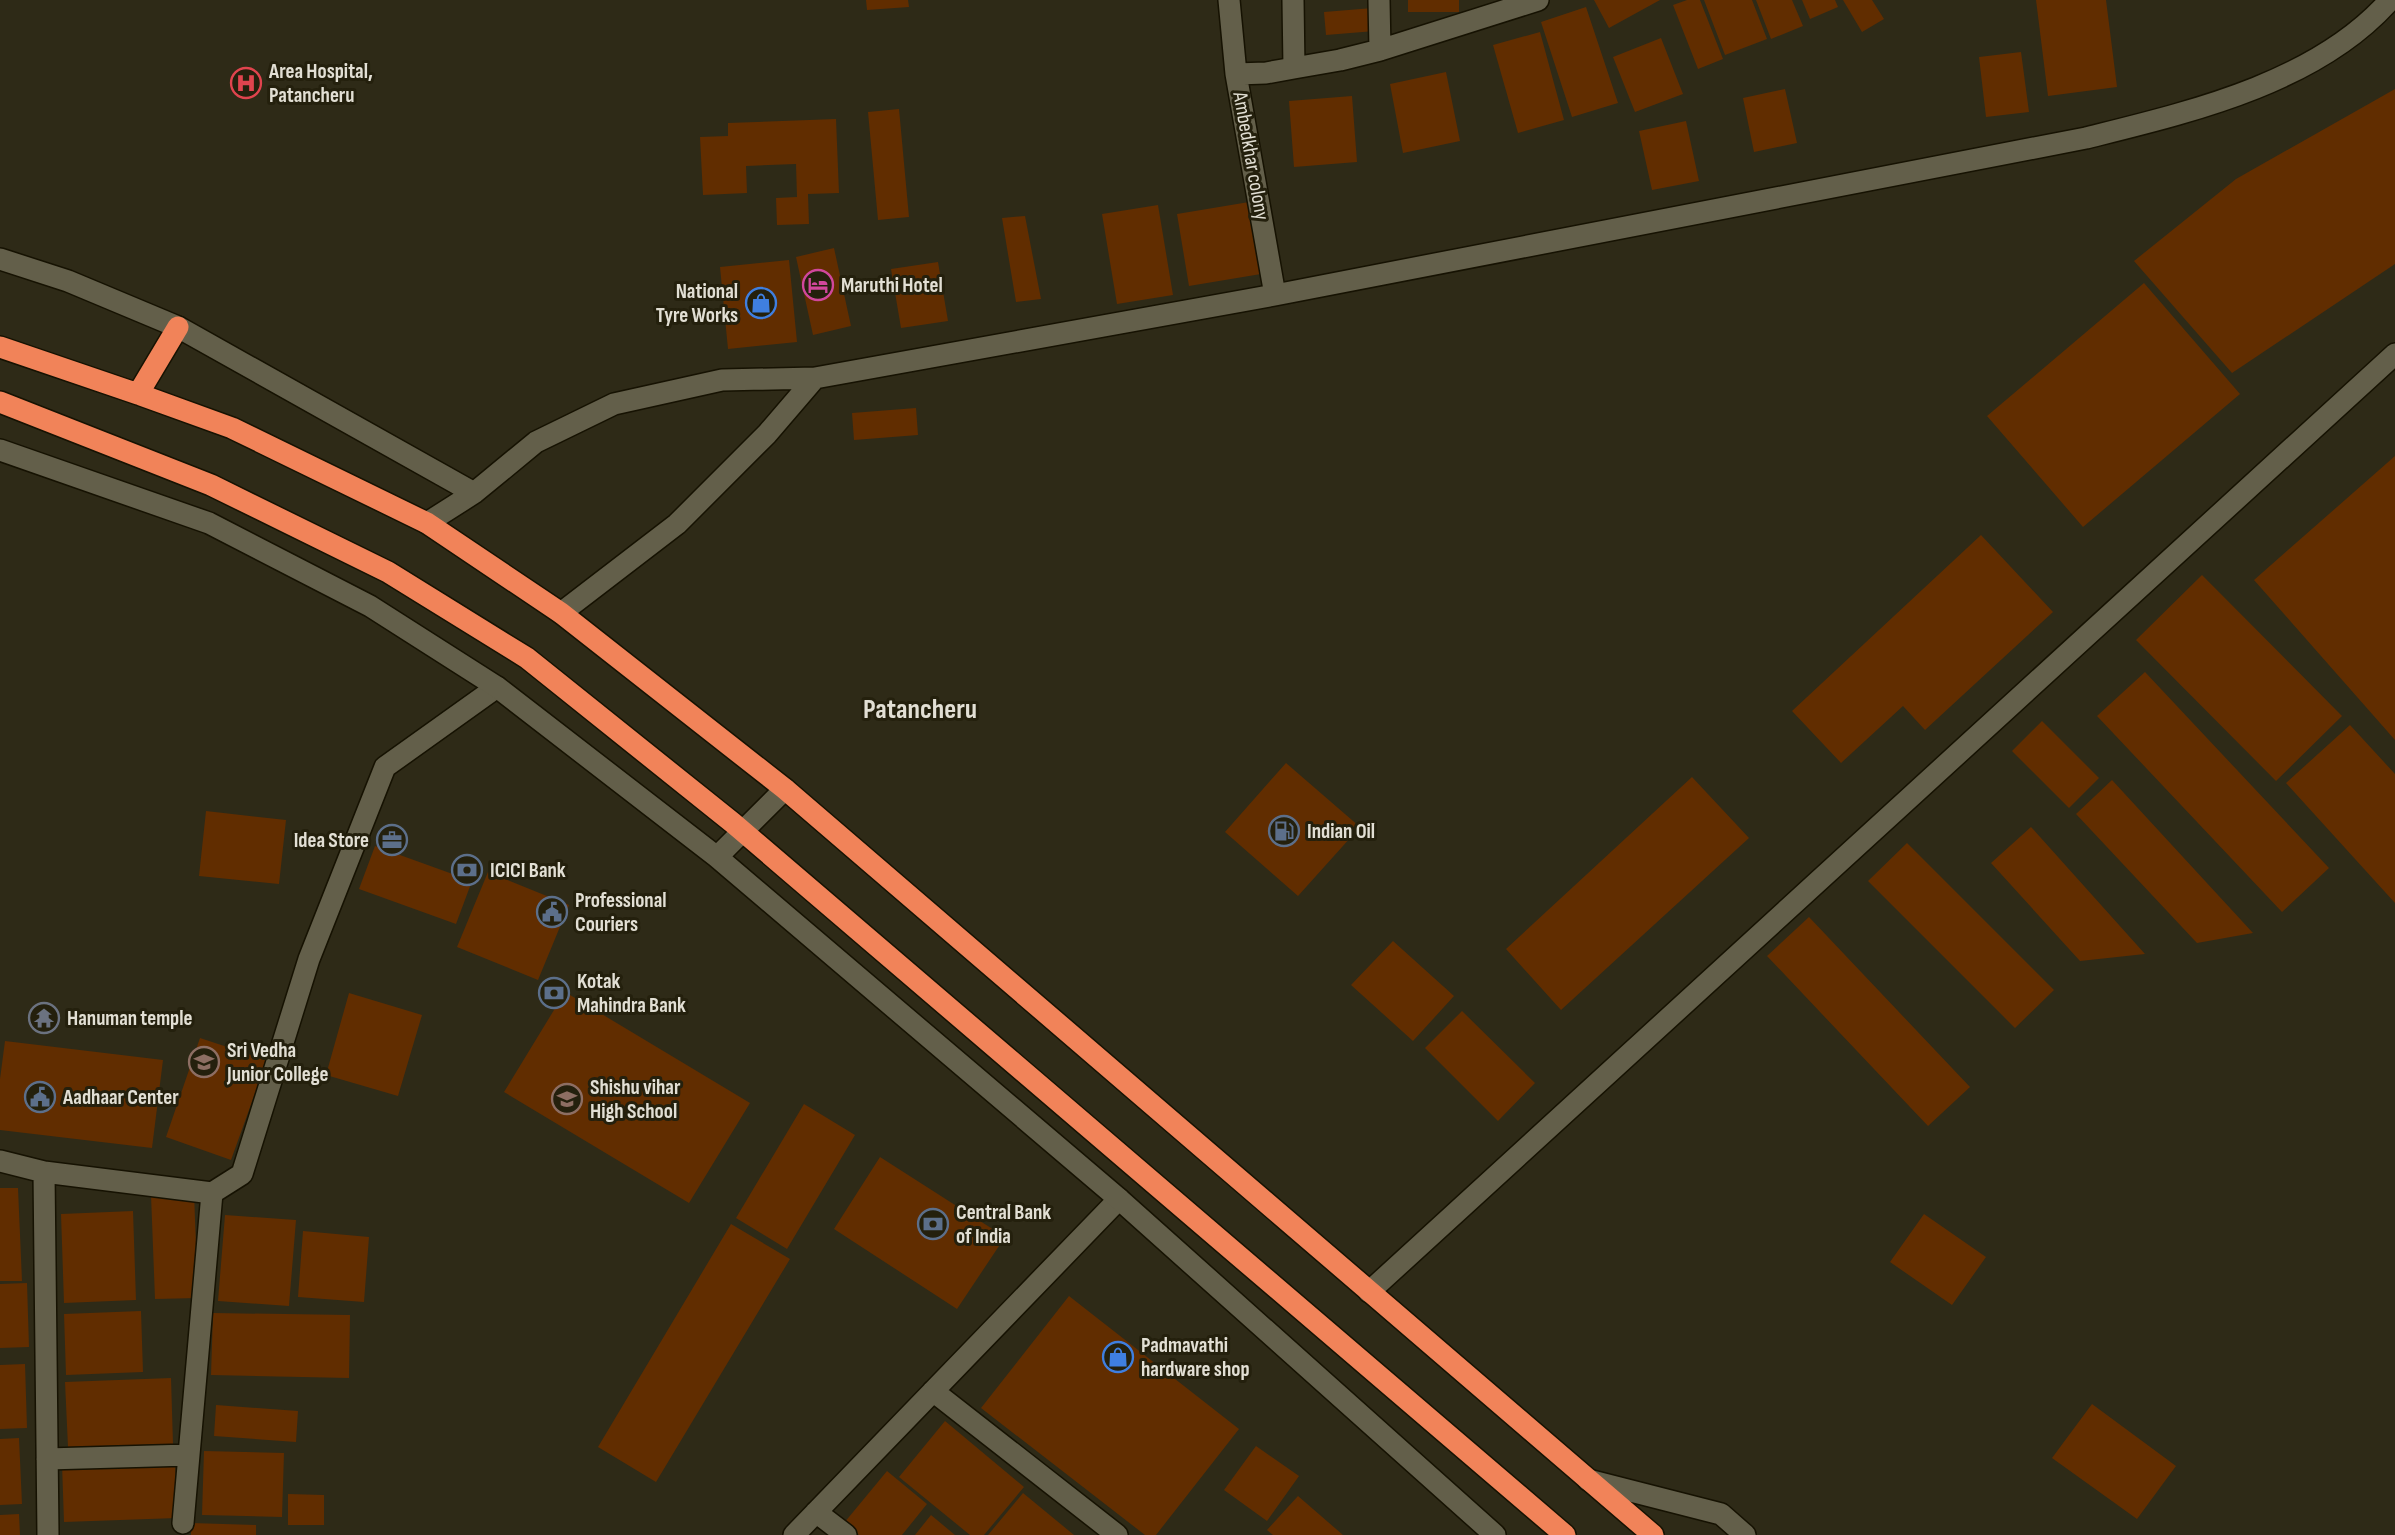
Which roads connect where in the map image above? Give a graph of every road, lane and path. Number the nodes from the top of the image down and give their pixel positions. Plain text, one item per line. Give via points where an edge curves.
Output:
1 (1229, 0) edge
2 (1293, 0) edge
3 (1379, 0) edge
4 (1538, 0) edge
5 (2390, 0) edge
6 (1380, 50) junction
7 (1294, 68) junction
8 (1236, 74) junction
9 (0, 259) edge
10 (1275, 295) junction
11 (178, 327) junction
12 (0, 347) edge
13 (2395, 354) edge
14 (815, 378) junction
15 (138, 394) junction
16 (0, 402) edge
17 (0, 450) edge
18 (474, 493) junction
19 (427, 523) junction
20 (561, 613) junction
21 (497, 687) junction
22 (785, 789) junction
23 (744, 832) junction
24 (718, 857) junction
25 (0, 1161) edge
26 (44, 1172) junction
27 (212, 1193) junction
28 (1119, 1199) junction
29 (1369, 1292) junction
30 (933, 1391) junction
31 (189, 1455) junction
32 (47, 1460) junction
33 (1588, 1480) junction
34 (816, 1512) junction
35 (183, 1523) dead end
36 (48, 1535) edge
37 (794, 1535) edge
38 (846, 1535) edge
39 (1116, 1535) edge
40 (1495, 1535) edge
41 (1565, 1535) edge
42 (1653, 1535) edge
43 (1745, 1535) edge

1 - 8 street
2 - 7 street
3 - 6 street
4 - 6 street, Ambedkhar colony
5 - 10 street via 2345,43 2299,68 2163,119 2087,138
6 - 7 street, Ambedkhar colony
7 - 8 street, Ambedkhar colony
8 - 10 street, Ambedkhar colony
9 - 11 street via 68,281
10 - 14 street
11 - 15 highway
11 - 18 street
12 - 15 highway
13 - 29 street
14 - 18 street via 722,380 614,404 536,442
14 - 20 street via 767,434 677,524
15 - 19 highway via 232,428
16 - 23 highway via 211,485 388,572 527,658
17 - 21 street via 209,523 370,606
18 - 19 street
19 - 20 highway
20 - 22 highway
21 - 24 street
21 - 27 street via 385,766 309,959 242,1174
22 - 23 street
22 - 29 highway
23 - 24 street
23 - 41 highway
24 - 28 street
25 - 26 street
26 - 27 street
26 - 32 street
27 - 31 street
28 - 30 street
28 - 40 street
29 - 33 highway
30 - 34 street
30 - 39 street
31 - 32 street
31 - 35 street
32 - 36 street
33 - 42 highway
33 - 43 street via 1721,1514
34 - 37 street
34 - 38 street

